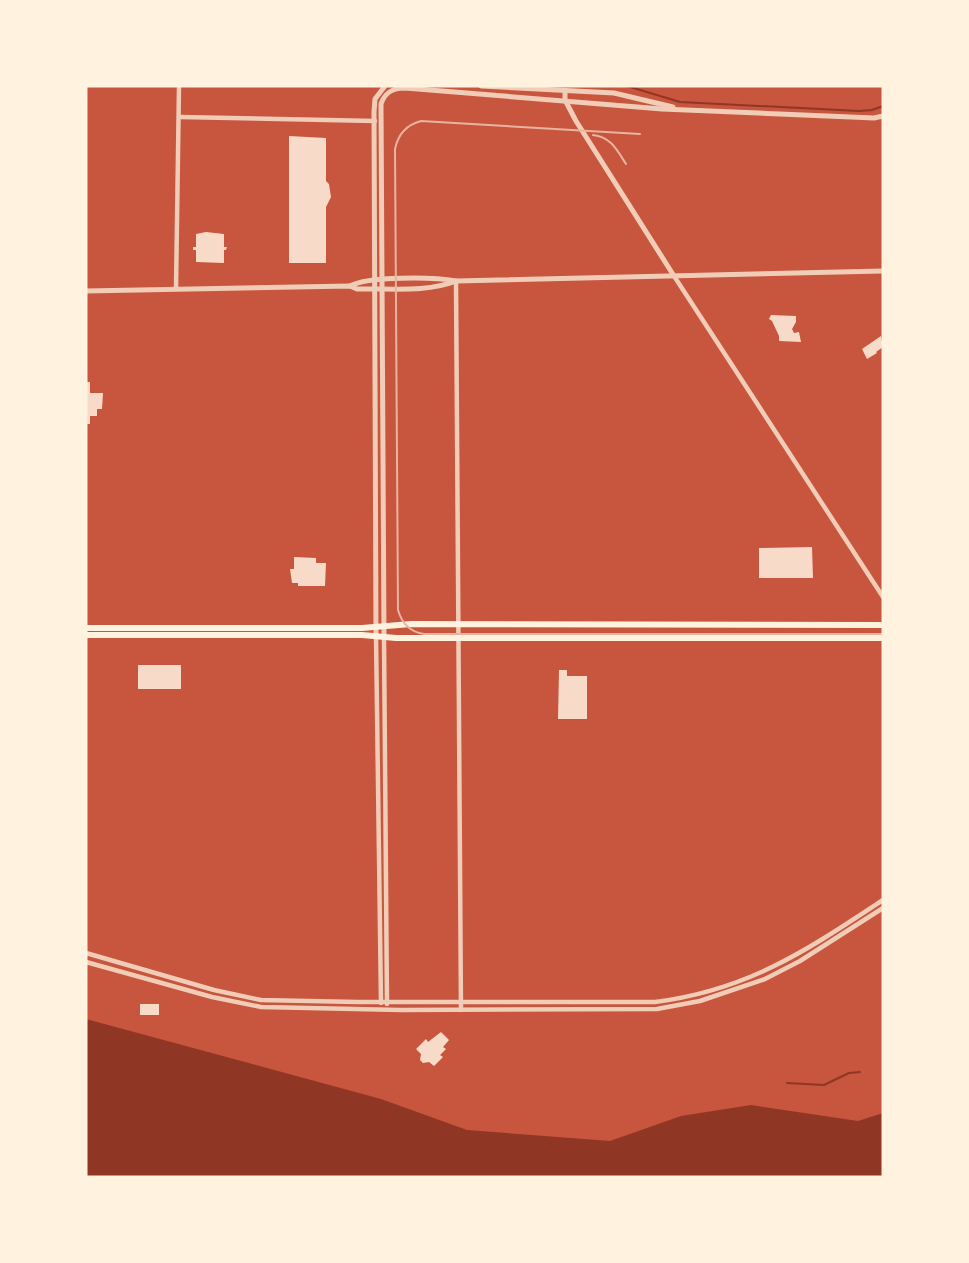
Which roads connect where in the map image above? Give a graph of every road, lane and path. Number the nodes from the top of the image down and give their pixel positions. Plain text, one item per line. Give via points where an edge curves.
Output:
1 (179, 86) edge
2 (385, 86) edge
3 (481, 86) edge
4 (565, 92) junction
5 (565, 100) junction
6 (679, 110) junction
7 (883, 116) edge
8 (180, 117) junction
9 (378, 121) junction
10 (883, 271) edge
11 (674, 276) junction
12 (374, 281) junction
13 (383, 281) junction
14 (456, 281) junction
15 (350, 286) junction
16 (383, 288) junction
17 (176, 289) junction
18 (374, 289) junction
19 (86, 291) edge
20 (883, 597) edge
21 (457, 625) junction
22 (883, 625) edge
23 (380, 626) junction
24 (86, 628) edge
25 (86, 635) edge
26 (380, 637) junction
27 (883, 638) edge
28 (457, 639) junction
29 (883, 900) edge
30 (883, 908) edge
31 (862, 917) junction
32 (86, 953) edge
33 (86, 962) edge
34 (380, 1002) junction
35 (388, 1002) junction
36 (461, 1002) junction
37 (384, 1010) junction
38 (461, 1010) junction

1 - 8 street
2 - 9 street via 374,99
3 - 4 street
4 - 5 street
4 - 6 street via 614,93
5 - 6 street
5 - 9 street via 405,88 387,93
5 - 11 street
6 - 7 street
8 - 9 street
8 - 17 street
9 - 12 street
9 - 13 street
10 - 11 street
11 - 14 street
11 - 20 street
12 - 13 street
12 - 15 street
12 - 18 street
13 - 14 street
13 - 16 street
14 - 16 street via 441,287
14 - 21 street
15 - 17 street
15 - 18 street
16 - 18 street
16 - 23 street
17 - 19 street
18 - 23 street
21 - 22 main road
21 - 23 main road
21 - 28 street
23 - 24 main road
23 - 26 street
25 - 26 main road
26 - 28 main road
26 - 34 street
26 - 35 street
27 - 28 main road
28 - 36 street
29 - 31 street
30 - 31 street
31 - 36 street via 762,973 677,999
31 - 38 street via 800,961 765,979 679,1006
32 - 34 street via 248,998
33 - 37 street via 248,1005
34 - 35 street
34 - 37 street
35 - 36 street
35 - 37 street
36 - 38 street
37 - 38 street

